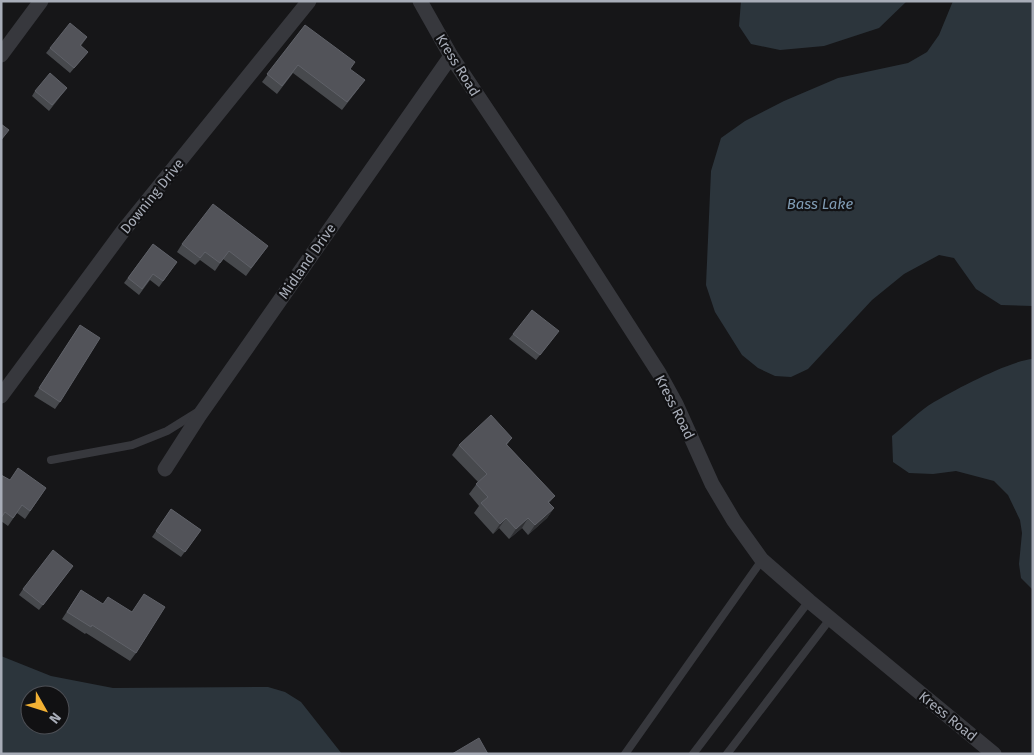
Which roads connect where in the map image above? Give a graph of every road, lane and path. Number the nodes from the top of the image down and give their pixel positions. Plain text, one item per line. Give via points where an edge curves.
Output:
1 (41, 1) edge
2 (309, 1) edge
3 (420, 1) edge
4 (1, 55) edge
5 (451, 56) junction
6 (1, 396) edge
7 (204, 408) junction
8 (52, 460) dead end
9 (166, 469) dead end
10 (762, 560) junction
11 (809, 601) junction
12 (830, 619) junction
13 (625, 754) edge
14 (693, 754) edge
15 (727, 754) edge
16 (994, 754) edge

1 - 4 street
2 - 6 street, Downing Drive via 123,231
3 - 5 street, Kress Road
5 - 7 street, Midland Drive
5 - 10 street, Kress Road via 659,373 712,484
7 - 8 lane via 167,431 132,445
7 - 9 street, Midland Drive
10 - 11 street, Kress Road
10 - 13 lane
11 - 12 street, Kress Road
11 - 14 lane
12 - 15 lane
12 - 16 street, Kress Road

